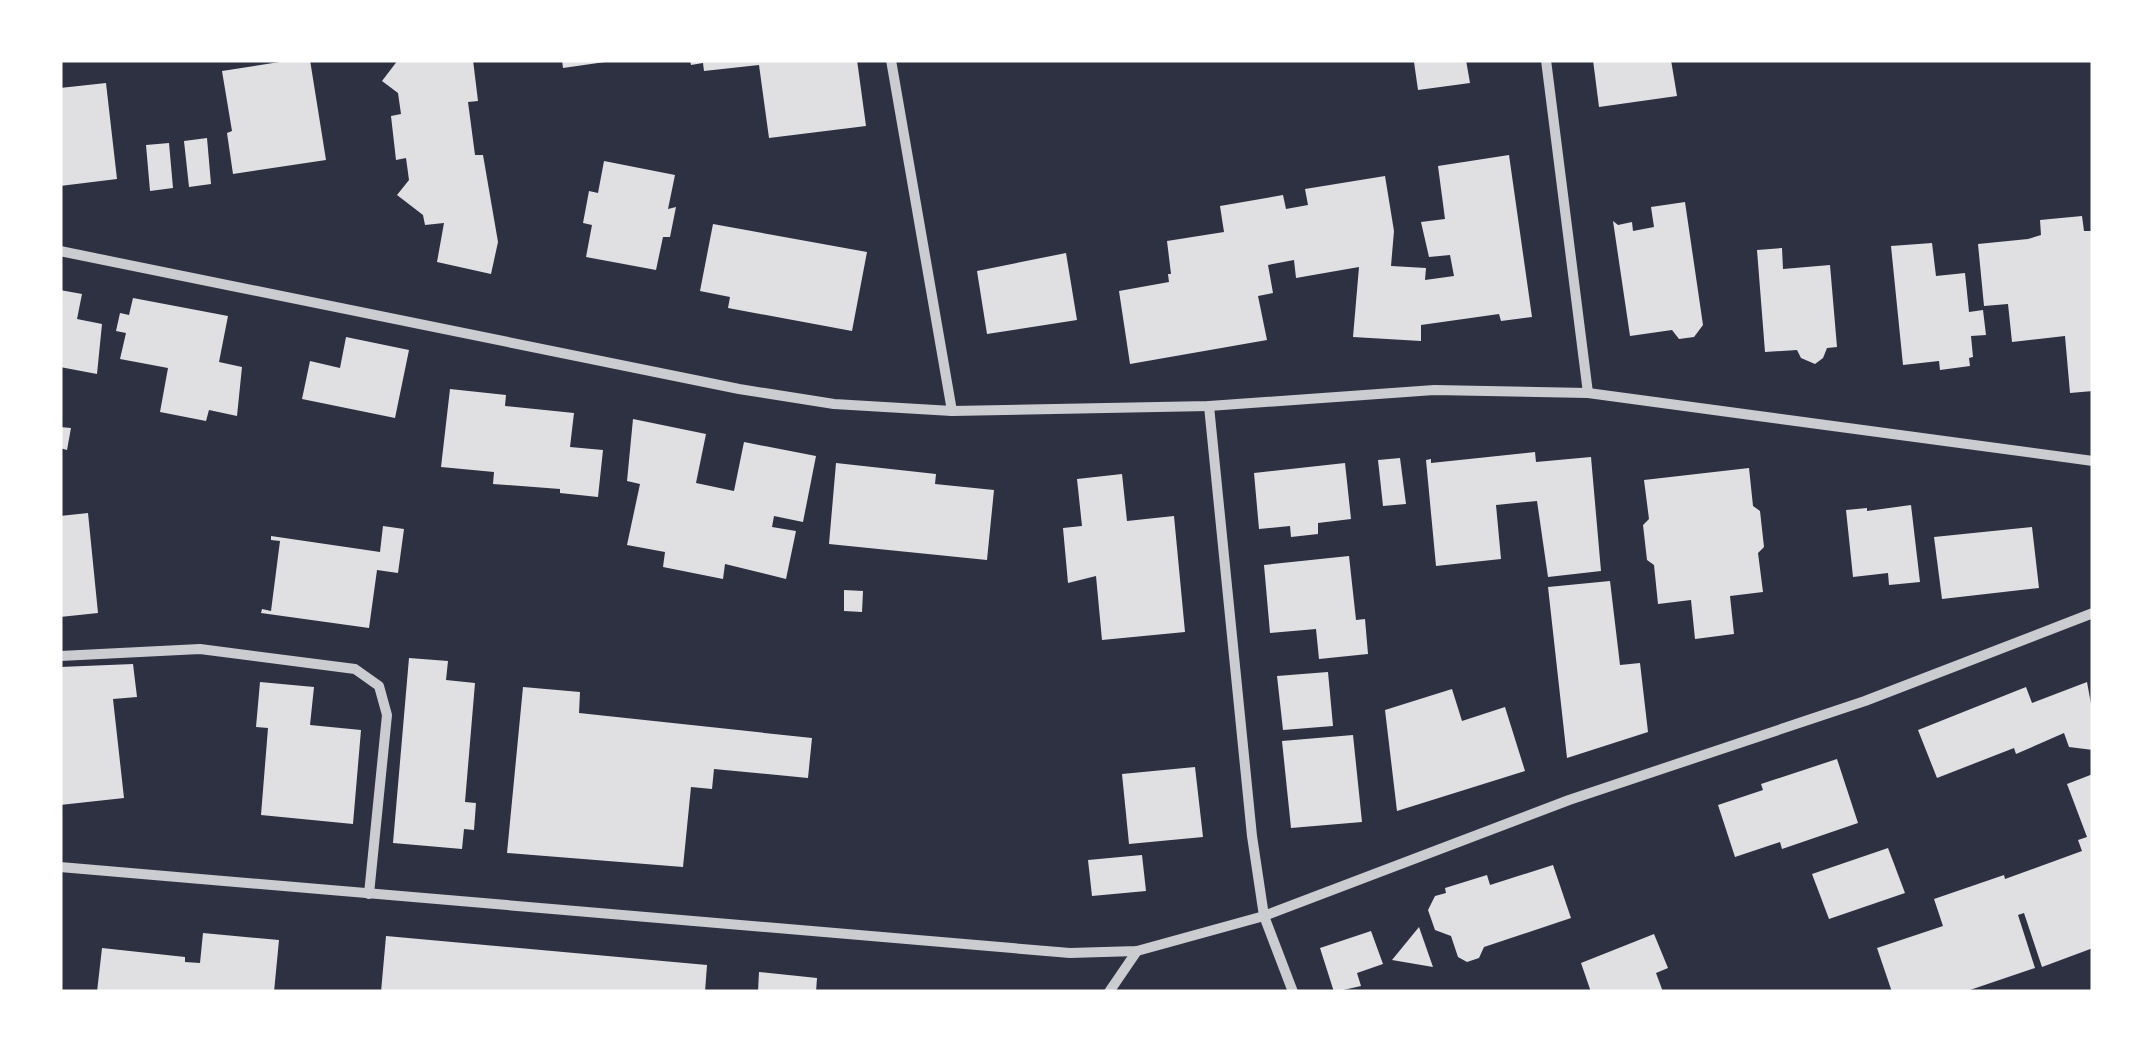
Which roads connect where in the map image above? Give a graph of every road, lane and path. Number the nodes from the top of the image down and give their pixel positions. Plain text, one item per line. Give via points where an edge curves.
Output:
1 (891, 60) edge
2 (1546, 60) edge
3 (60, 251) edge
4 (1588, 393) junction
5 (1209, 406) junction
6 (952, 411) junction
7 (2093, 461) edge
8 (2093, 613) edge
9 (60, 656) edge
10 (60, 867) edge
11 (370, 894) junction
12 (1264, 916) junction
13 (1137, 951) junction
14 (1108, 992) edge
15 (1293, 992) edge

1 - 6 street
2 - 4 street
3 - 6 street via 739,389 834,404
4 - 5 street via 1434,390
4 - 7 street
5 - 6 street
5 - 12 street
8 - 12 street
9 - 11 street via 200,648 355,669 379,686 387,715
10 - 11 street
11 - 13 street via 1070,953
12 - 13 street
12 - 15 street
13 - 14 street

